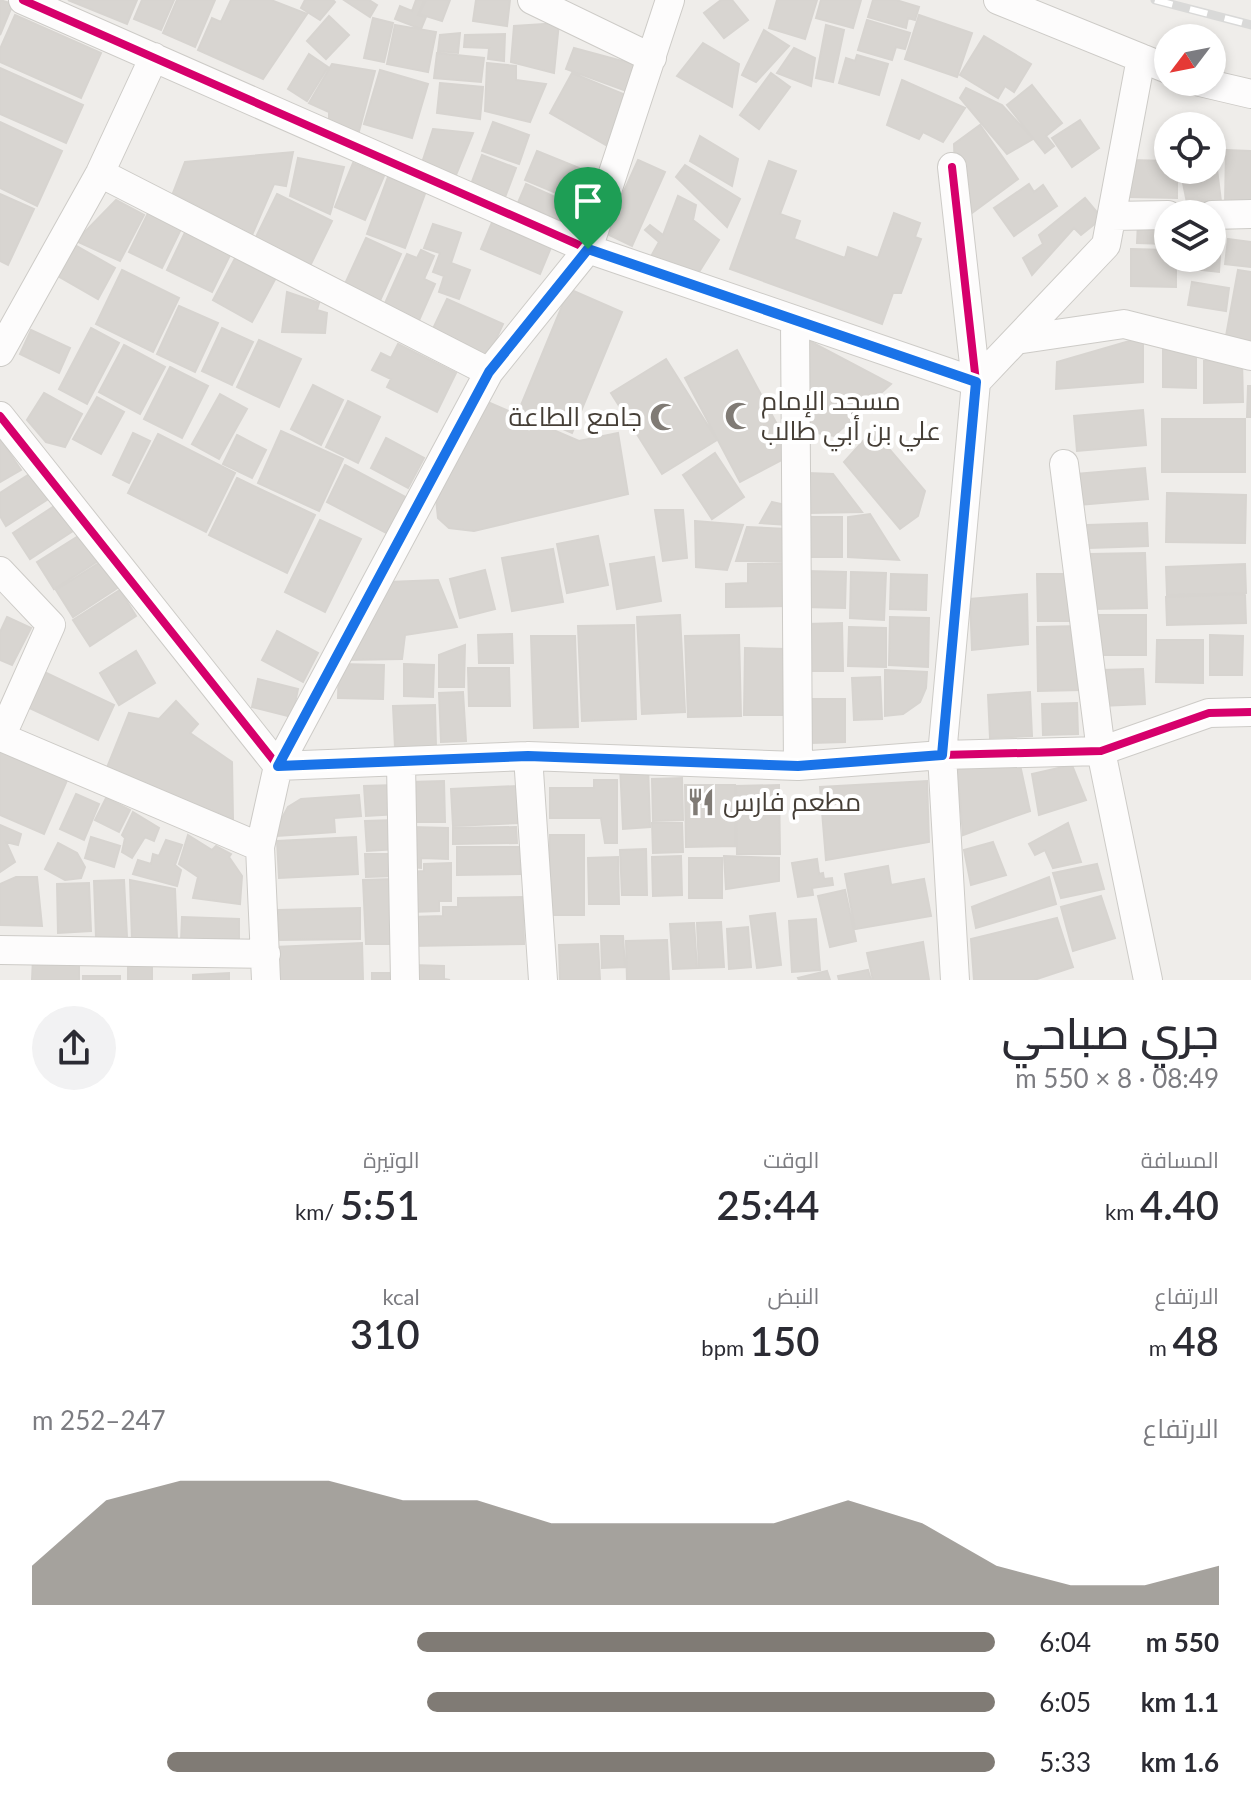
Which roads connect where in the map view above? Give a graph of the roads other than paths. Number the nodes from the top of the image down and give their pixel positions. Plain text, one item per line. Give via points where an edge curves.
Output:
1 (23, 0) edge
2 (532, 0) edge
3 (670, 0) edge
4 (998, 0) edge
5 (154, 57) junction
6 (652, 58) junction
7 (1141, 58) junction
8 (1154, 63) edge
9 (1226, 88) edge
10 (1251, 94) edge
11 (952, 167) dead end
12 (100, 173) junction
13 (1251, 214) edge
14 (1154, 215) edge
15 (1226, 215) edge
16 (1112, 216) junction
17 (588, 249) junction
18 (795, 322) junction
19 (1016, 340) junction
20 (0, 352) edge
21 (1251, 356) edge
22 (489, 372) junction
23 (976, 382) junction
24 (0, 416) edge
25 (1064, 464) dead end
26 (0, 571) edge
27 (1251, 712) edge
28 (1101, 751) junction
29 (942, 755) junction
30 (528, 756) junction
31 (401, 764) junction
32 (278, 766) junction
33 (798, 766) junction
34 (260, 847) junction
35 (0, 950) edge
36 (266, 967) edge
37 (405, 980) edge
38 (543, 980) edge
39 (955, 980) edge
40 (1148, 980) edge

1 - 5 street
2 - 6 street
3 - 6 street
4 - 7 street
5 - 12 street
5 - 17 street
6 - 17 street
7 - 8 street
7 - 16 street
9 - 10 street
11 - 23 street
12 - 20 street
12 - 22 street
13 - 15 street
14 - 16 street
16 - 19 street via 1106,245
17 - 18 street
17 - 22 street
18 - 23 street
18 - 33 street
19 - 21 street via 1124,324
19 - 23 street
22 - 32 street
23 - 29 street
24 - 32 street
25 - 28 street
26 - 34 street via 51,625 1,737
27 - 28 street via 1209,713
28 - 29 street
28 - 40 street
29 - 33 street
29 - 39 street
30 - 31 street
30 - 33 street
30 - 38 street
31 - 32 street
31 - 37 street
32 - 34 street
34 - 36 street
35 - 36 street

